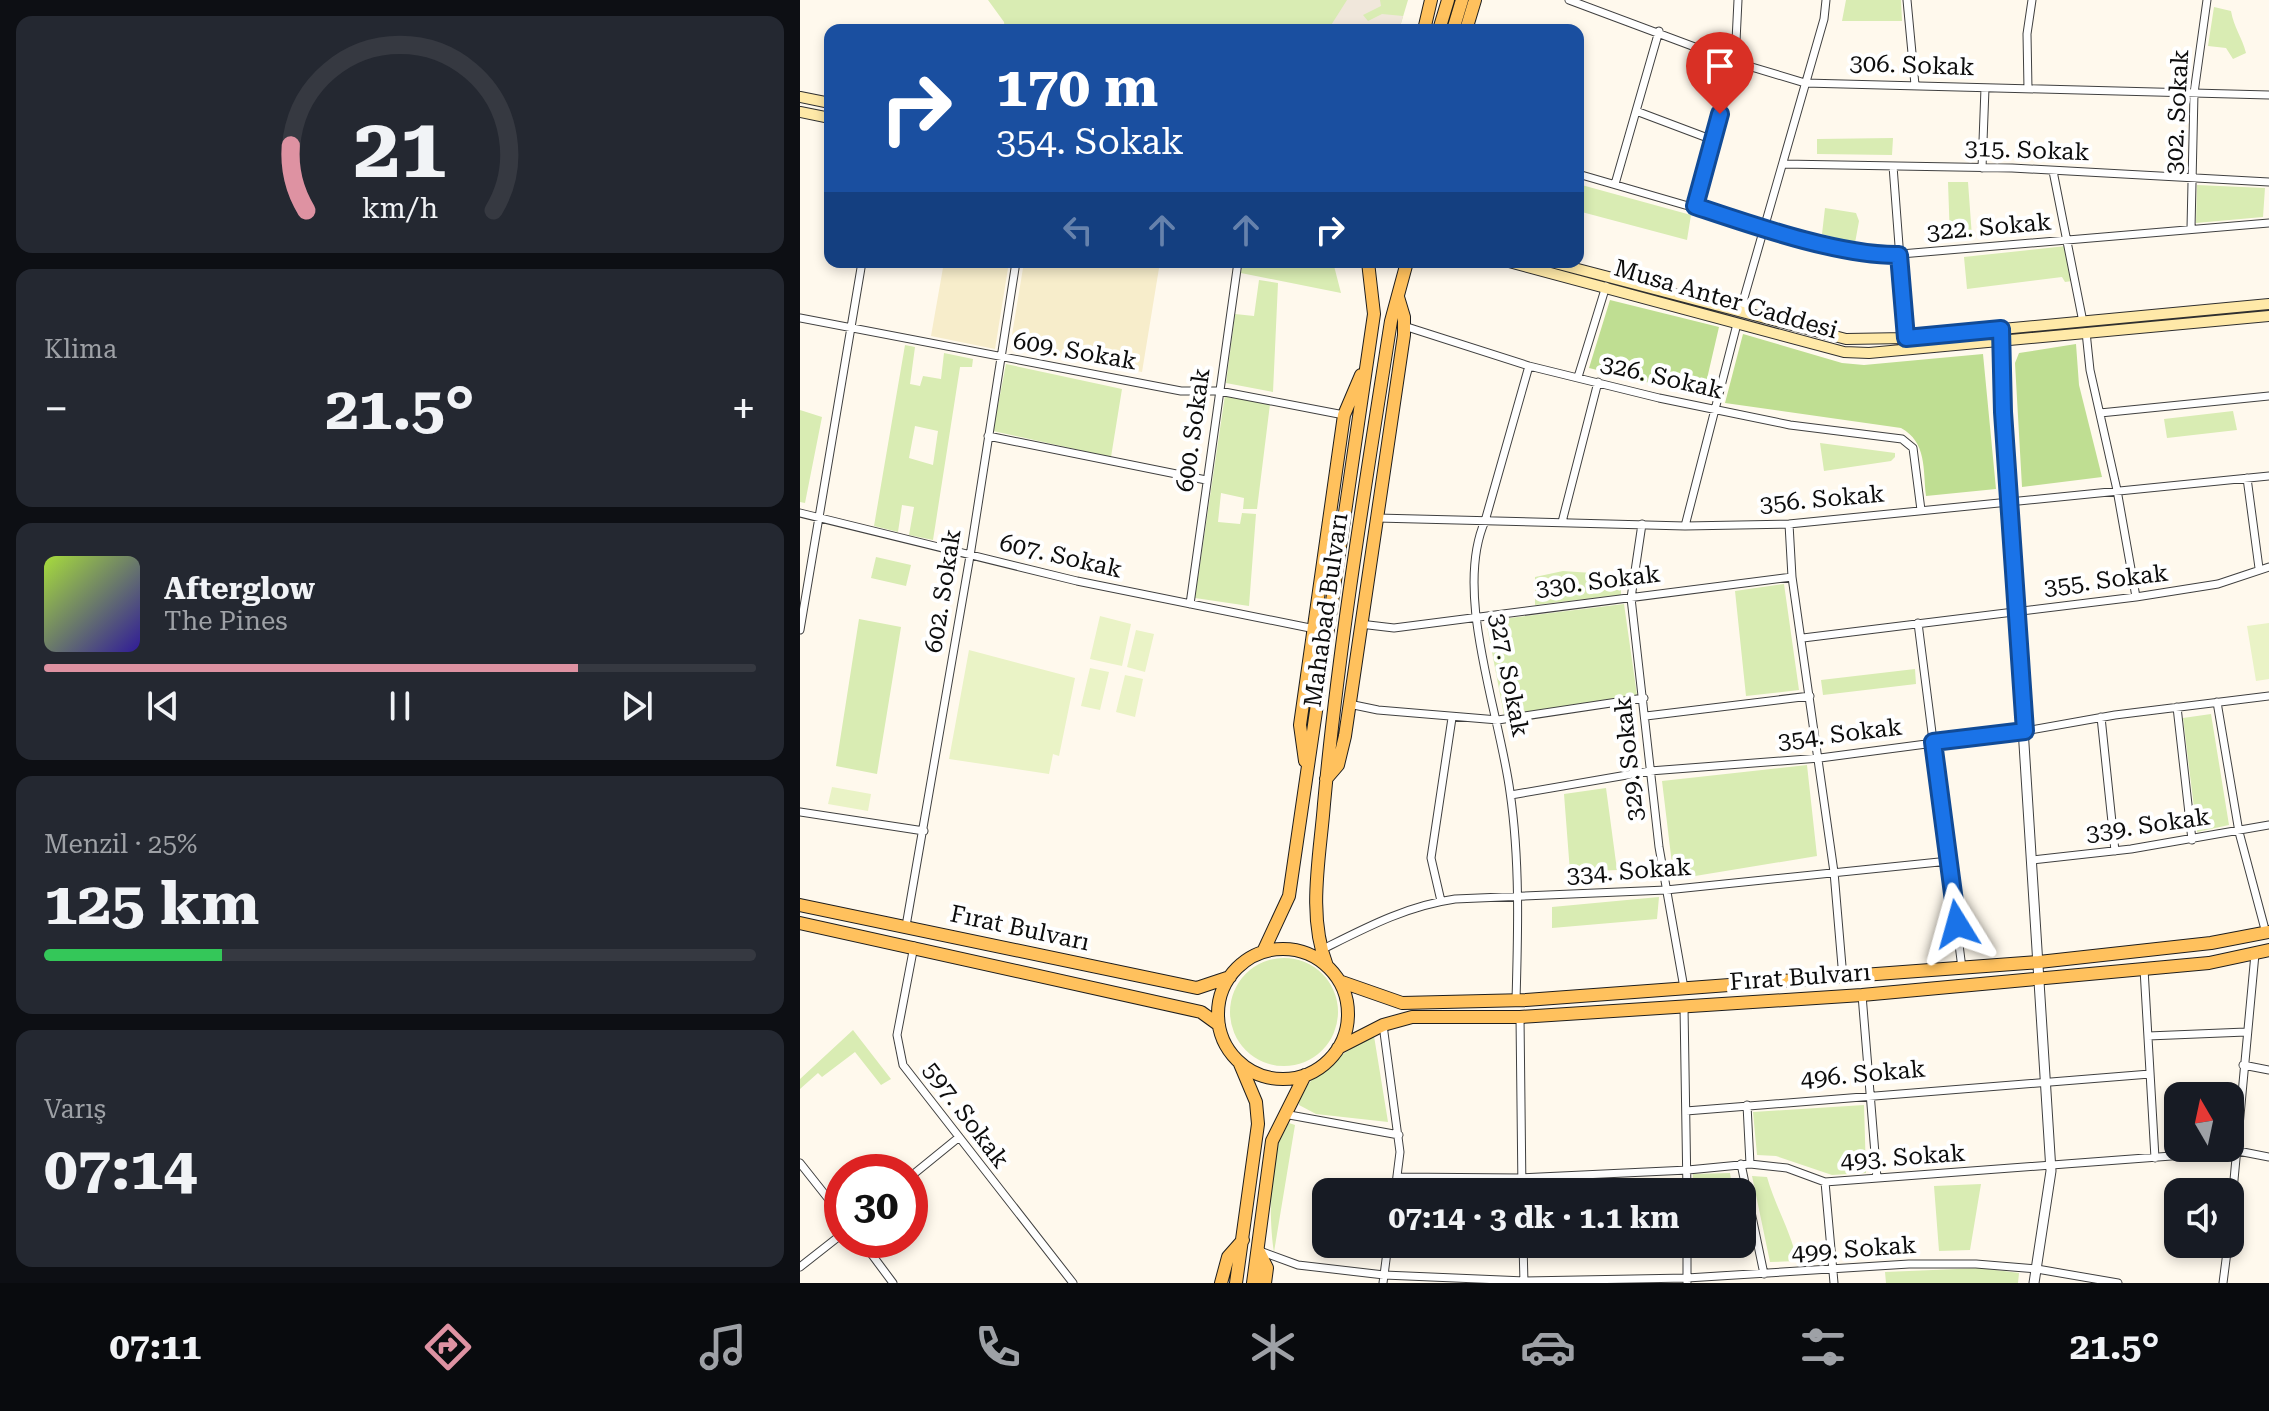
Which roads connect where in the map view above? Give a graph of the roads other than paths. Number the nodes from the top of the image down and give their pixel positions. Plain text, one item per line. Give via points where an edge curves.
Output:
1 (1431, 0) edge
2 (1448, 0) edge
3 (1462, 0) edge
4 (1475, 0) edge
5 (1569, 0) edge
6 (1738, 0) edge
7 (1826, 0) edge
8 (1907, 0) edge
9 (2032, 0) edge
10 (2207, 0) edge
11 (1425, 24) edge
12 (1441, 24) edge
13 (1455, 24) edge
14 (1468, 24) edge
15 (1659, 31) junction
16 (1735, 62) junction
17 (1805, 83) junction
18 (1915, 85) junction
19 (1985, 88) junction
20 (2028, 89) junction
21 (2194, 93) junction
22 (2269, 95) edge
23 (800, 97) edge
24 (824, 102) edge
25 (1636, 111) junction
26 (800, 112) edge
27 (824, 117) edge
28 (1713, 140) junction
29 (1783, 164) junction
30 (1893, 166) junction
31 (1982, 168) junction
32 (2053, 171) junction
33 (1584, 176) edge
34 (2193, 179) junction
35 (2269, 182) edge
36 (1615, 184) junction
37 (1695, 206) junction
38 (2269, 223) edge
39 (1764, 228) junction
40 (2191, 228) junction
41 (2069, 240) junction
42 (1899, 255) junction
43 (861, 268) edge
44 (1015, 268) edge
45 (1237, 268) edge
46 (1369, 268) edge
47 (1405, 268) edge
48 (1533, 268) edge
49 (1574, 268) edge
50 (1606, 286) junction
51 (1397, 292) junction
52 (2269, 304) edge
53 (1740, 312) junction
54 (2269, 316) edge
55 (800, 318) edge
56 (1737, 324) junction
57 (1404, 326) junction
58 (850, 327) junction
59 (2085, 327) junction
60 (2002, 334) junction
61 (1906, 338) junction
62 (1000, 358) junction
63 (1366, 365) junction
64 (1529, 366) junction
65 (1578, 377) junction
66 (1598, 382) junction
67 (1219, 391) junction
68 (2269, 396) edge
69 (1716, 411) junction
70 (2100, 413) junction
71 (1344, 415) junction
72 (988, 436) junction
73 (2269, 476) edge
74 (2247, 478) junction
75 (1206, 480) junction
76 (2117, 490) junction
77 (2011, 501) junction
78 (1921, 510) junction
79 (800, 513) edge
80 (819, 517) junction
81 (1377, 518) junction
82 (1485, 521) junction
83 (1562, 522) junction
84 (1642, 524) junction
85 (1789, 524) junction
86 (1685, 526) junction
87 (970, 556) junction
88 (2269, 567) edge
89 (2259, 568) junction
90 (1792, 577) junction
91 (2136, 597) junction
92 (1631, 598) junction
93 (1190, 604) junction
94 (2017, 611) junction
95 (1477, 615) junction
96 (1918, 623) junction
97 (1360, 624) junction
98 (1315, 629) junction
99 (800, 630) edge
100 (1803, 638) junction
101 (1810, 696) junction
102 (2269, 696) edge
103 (1644, 698) junction
104 (2217, 702) junction
105 (1349, 704) junction
106 (2177, 707) junction
107 (1646, 716) junction
108 (2101, 717) junction
109 (1452, 718) junction
110 (1498, 720) junction
111 (2025, 731) junction
112 (1933, 742) junction
113 (1820, 758) junction
114 (1650, 771) junction
115 (1307, 778) junction
116 (1326, 779) junction
117 (1511, 795) junction
118 (800, 812) edge
119 (2269, 825) edge
120 (924, 831) junction
121 (2239, 832) junction
122 (2192, 840) junction
123 (2115, 851) junction
124 (2032, 860) junction
125 (1949, 861) junction
126 (1834, 872) junction
127 (1666, 890) junction
128 (1516, 897) junction
129 (1441, 901) junction
130 (800, 905) edge
131 (800, 923) edge
132 (906, 926) junction
133 (2267, 932) edge
134 (914, 946) junction
135 (1321, 950) junction
136 (2269, 950) edge
137 (1263, 952) junction
138 (2255, 954) junction
139 (2039, 962) junction
140 (1327, 966) junction
141 (1962, 968) junction
142 (2144, 969) junction
143 (1230, 977) junction
144 (1843, 978) junction
145 (2040, 980) junction
146 (1339, 981) junction
147 (1685, 990) junction
148 (1862, 995) junction
149 (1516, 1000) junction
150 (1414, 1003) junction
151 (1684, 1007) junction
152 (1412, 1017) junction
153 (1520, 1017) junction
154 (1219, 1025) junction
155 (1383, 1025) junction
156 (2246, 1032) junction
157 (2148, 1036) junction
158 (1338, 1048) junction
159 (1239, 1061) junction
160 (2243, 1065) junction
161 (2269, 1070) edge
162 (2150, 1074) junction
163 (1305, 1075) junction
164 (2242, 1082) edge
165 (2044, 1084) junction
166 (1870, 1093) junction
167 (1747, 1105) junction
168 (1686, 1111) junction
169 (1284, 1114) junction
170 (1399, 1135) junction
171 (958, 1138) junction
172 (2244, 1152) edge
173 (2164, 1157) edge
174 (2269, 1157) edge
175 (2155, 1158) junction
176 (928, 1162) edge
177 (800, 1163) edge
178 (1745, 1164) junction
179 (2051, 1168) junction
180 (1688, 1170) junction
181 (809, 1175) junction
182 (1397, 1177) joint
183 (1521, 1178) junction
184 (1688, 1178) edge
185 (1877, 1178) junction
186 (800, 1182) edge
187 (1825, 1182) junction
188 (824, 1194) edge
189 (1243, 1240) junction
190 (824, 1248) edge
191 (1258, 1250) junction
192 (874, 1258) edge
193 (1386, 1258) edge
194 (1523, 1258) edge
195 (1687, 1258) edge
196 (2226, 1258) edge
197 (800, 1267) edge
198 (1833, 1268) junction
199 (2037, 1269) junction
200 (1764, 1274) junction
201 (1384, 1279) edge
202 (1070, 1280) edge
203 (1687, 1281) edge
204 (1524, 1282) edge
205 (893, 1283) edge
206 (1059, 1283) edge
207 (1221, 1283) edge
208 (1236, 1283) edge
209 (1253, 1283) edge
210 (1265, 1283) edge
211 (1834, 1283) edge
212 (2034, 1283) edge
213 (2118, 1283) edge
214 (2223, 1283) edge

1 - 11 main road
2 - 12 main road
3 - 13 main road
4 - 14 main road
5 - 15 street, 306. Sokak
6 - 16 street
7 - 17 street
8 - 18 street
9 - 20 street
10 - 21 street, 302. Sokak
15 - 16 street, 306. Sokak
15 - 25 street
16 - 17 street, 306. Sokak
16 - 28 street
17 - 18 street, 306. Sokak
17 - 29 street
18 - 19 street, 306. Sokak
19 - 20 street, 306. Sokak
19 - 31 street
20 - 21 street, 306. Sokak
21 - 22 street, 306. Sokak
21 - 34 street, 302. Sokak
23 - 24 main road
25 - 28 street
25 - 36 street
26 - 27 main road
28 - 37 street
29 - 30 street, 315. Sokak
29 - 39 street
30 - 31 street, 315. Sokak
30 - 42 street
31 - 32 street, 315. Sokak
32 - 34 street, 315. Sokak
32 - 41 street
33 - 36 street, 322. Sokak
34 - 35 street, 315. Sokak
34 - 40 street, 302. Sokak
36 - 37 street, 322. Sokak
37 - 39 street, 322. Sokak
38 - 40 street, 322. Sokak
39 - 42 street, 322. Sokak via 1861,252
39 - 53 street
40 - 41 street, 322. Sokak
41 - 42 street, 322. Sokak
41 - 59 street
42 - 61 street
43 - 58 street
44 - 62 street, 602. Sokak
45 - 67 street, 600. Sokak
46 - 63 main road, Mahabad Bulvarı via 1374,314
47 - 51 main road, Mahabad Bulvarı
48 - 50 main road, Musa Anter Caddesi
49 - 53 main road, Musa Anter Caddesi
50 - 56 main road, Musa Anter Caddesi
50 - 65 street
51 - 57 main road
51 - 116 main road, Mahabad Bulvarı
52 - 59 main road, Musa Anter Caddesi
53 - 61 main road, Musa Anter Caddesi via 1846,339
54 - 59 main road, Musa Anter Caddesi
55 - 58 street, 609. Sokak
56 - 60 main road, Musa Anter Caddesi via 1844,352 1869,353
56 - 69 street
57 - 64 street, 326. Sokak
57 - 81 main road
58 - 62 street, 609. Sokak
58 - 80 street
59 - 60 main road, Musa Anter Caddesi
59 - 70 street
60 - 61 main road, Musa Anter Caddesi
60 - 77 street
62 - 67 street, 609. Sokak via 1181,391
62 - 72 street, 602. Sokak
63 - 71 main road
63 - 115 main road, Mahabad Bulvarı
64 - 65 street, 326. Sokak
64 - 82 street, 327. Sokak
65 - 66 street, 326. Sokak
66 - 69 street, 326. Sokak
66 - 83 street
67 - 71 street, 609. Sokak
67 - 75 street, 600. Sokak
68 - 70 street
69 - 78 street, 326. Sokak via 1910,443
69 - 86 street
70 - 76 street
71 - 98 main road
72 - 75 street
72 - 87 street, 602. Sokak
73 - 74 street, 356. Sokak
74 - 76 street, 356. Sokak
74 - 89 street
75 - 93 street, 600. Sokak
76 - 77 street, 356. Sokak
76 - 91 street
77 - 78 street, 356. Sokak
77 - 94 street
78 - 85 street, 356. Sokak
79 - 80 street, 607. Sokak
80 - 87 street, 607. Sokak
80 - 99 street
81 - 82 street, 356. Sokak
81 - 97 main road
82 - 83 street, 356. Sokak
82 - 95 street, 327. Sokak via 1473,566
83 - 84 street, 356. Sokak
84 - 86 street, 356. Sokak
84 - 92 street, 329. Sokak
85 - 86 street, 356. Sokak
85 - 90 street
87 - 93 street, 607. Sokak
87 - 120 street, 602. Sokak
88 - 89 street, 355. Sokak
89 - 91 street, 355. Sokak via 2218,584
90 - 92 street, 330. Sokak
90 - 100 street
91 - 94 street, 355. Sokak
92 - 95 street, 330. Sokak
92 - 103 street, 329. Sokak
93 - 98 street, 607. Sokak
94 - 96 street, 355. Sokak
94 - 111 street
95 - 97 street, 330. Sokak via 1394,628
95 - 110 street, 327. Sokak
96 - 100 street, 355. Sokak
96 - 112 street
97 - 105 main road
98 - 115 main road via 1300,725
100 - 101 street
101 - 107 street
101 - 113 street
102 - 104 street, 354. Sokak
103 - 107 street, 329. Sokak
103 - 110 street
104 - 106 street, 354. Sokak
104 - 121 street
105 - 109 street
105 - 116 main road via 1338,765
106 - 108 street, 354. Sokak
106 - 122 street
107 - 114 street, 329. Sokak
108 - 111 street, 354. Sokak
108 - 123 street
109 - 110 street
109 - 129 street via 1431,858
110 - 117 street, 327. Sokak
111 - 112 street, 354. Sokak
111 - 124 street
112 - 113 street, 354. Sokak
112 - 125 street
113 - 114 street, 354. Sokak
113 - 126 street
114 - 117 street, 354. Sokak
114 - 127 street, 329. Sokak
115 - 137 main road, Mahabad Bulvarı via 1289,896
116 - 135 main road, Mahabad Bulvarı via 1316,893
117 - 128 street, 327. Sokak
118 - 120 street
119 - 121 street, 339. Sokak
120 - 132 street, 602. Sokak
121 - 122 street, 339. Sokak
121 - 133 street
122 - 123 street, 339. Sokak
123 - 124 street, 339. Sokak
124 - 139 street
125 - 126 street, 334. Sokak
125 - 141 street
126 - 127 street, 334. Sokak
126 - 144 street
127 - 128 street, 334. Sokak
127 - 147 street, 329. Sokak
128 - 129 street, 334. Sokak
128 - 149 street, 327. Sokak
129 - 135 street, 334. Sokak via 1377,921
130 - 132 main road, Fırat Bulvarı
131 - 134 main road, Fırat Bulvarı
132 - 143 main road, Fırat Bulvarı via 1197,988
133 - 139 main road, Fırat Bulvarı
134 - 154 main road, Fırat Bulvarı via 1201,1012
134 - 171 street, 597. Sokak via 898,1052
135 - 140 main road, Mahabad Bulvarı
136 - 138 main road, Fırat Bulvarı
137 - 140 main road via 1297,950
137 - 143 main road
138 - 142 main road, Fırat Bulvarı
138 - 156 street
139 - 141 main road, Fırat Bulvarı
139 - 145 street
140 - 146 main road
141 - 144 main road, Fırat Bulvarı
142 - 145 main road, Fırat Bulvarı
142 - 157 street
143 - 154 main road via 1222,992
144 - 147 main road, Fırat Bulvarı
145 - 148 main road, Fırat Bulvarı
145 - 165 street
146 - 150 main road, Fırat Bulvarı via 1375,996
146 - 158 main road via 1348,1007
147 - 149 main road, Fırat Bulvarı
148 - 151 main road, Fırat Bulvarı
148 - 166 street
149 - 150 main road, Fırat Bulvarı
150 - 152 main road via 1404,1009
151 - 153 main road, Fırat Bulvarı
151 - 168 street
152 - 153 main road, Fırat Bulvarı
152 - 155 main road, Fırat Bulvarı
153 - 183 street
154 - 159 main road
155 - 158 main road, Fırat Bulvarı
155 - 170 street
156 - 157 street
156 - 160 street
157 - 162 street
158 - 163 main road
159 - 163 main road via 1270,1077
159 - 189 main road via 1256,1102 1258,1124
160 - 161 street
160 - 164 street
162 - 165 street, 496. Sokak
162 - 175 street
163 - 169 main road
165 - 166 street, 496. Sokak via 2031,1080
165 - 179 street
166 - 167 street, 496. Sokak
166 - 185 street
167 - 168 street, 496. Sokak
167 - 178 street
168 - 180 street
169 - 170 street
169 - 191 main road via 1268,1162
170 - 182 street
171 - 176 street
171 - 202 street, 597. Sokak
172 - 174 street, 493. Sokak
173 - 175 street, 493. Sokak
175 - 179 street, 493. Sokak
177 - 181 street
178 - 180 street, 493. Sokak
178 - 187 street, 493. Sokak via 1787,1168
178 - 200 street
179 - 185 street, 493. Sokak
179 - 199 street
180 - 183 street, 493. Sokak
180 - 184 street
181 - 186 street
181 - 188 street
182 - 183 street, 493. Sokak
185 - 187 street, 493. Sokak
187 - 198 street
189 - 207 main road via 1228,1257
189 - 208 main road
190 - 197 street
191 - 201 street, 499. Sokak via 1298,1265
191 - 209 main road
191 - 210 main road via 1267,1268
192 - 205 street
193 - 201 street
194 - 204 street
195 - 203 street
196 - 214 street
198 - 199 street, 499. Sokak via 1976,1264
198 - 200 street, 499. Sokak
198 - 211 street
199 - 212 street
199 - 213 street, 499. Sokak
200 - 203 street, 499. Sokak
201 - 204 street, 499. Sokak
202 - 206 street
203 - 204 street, 499. Sokak

